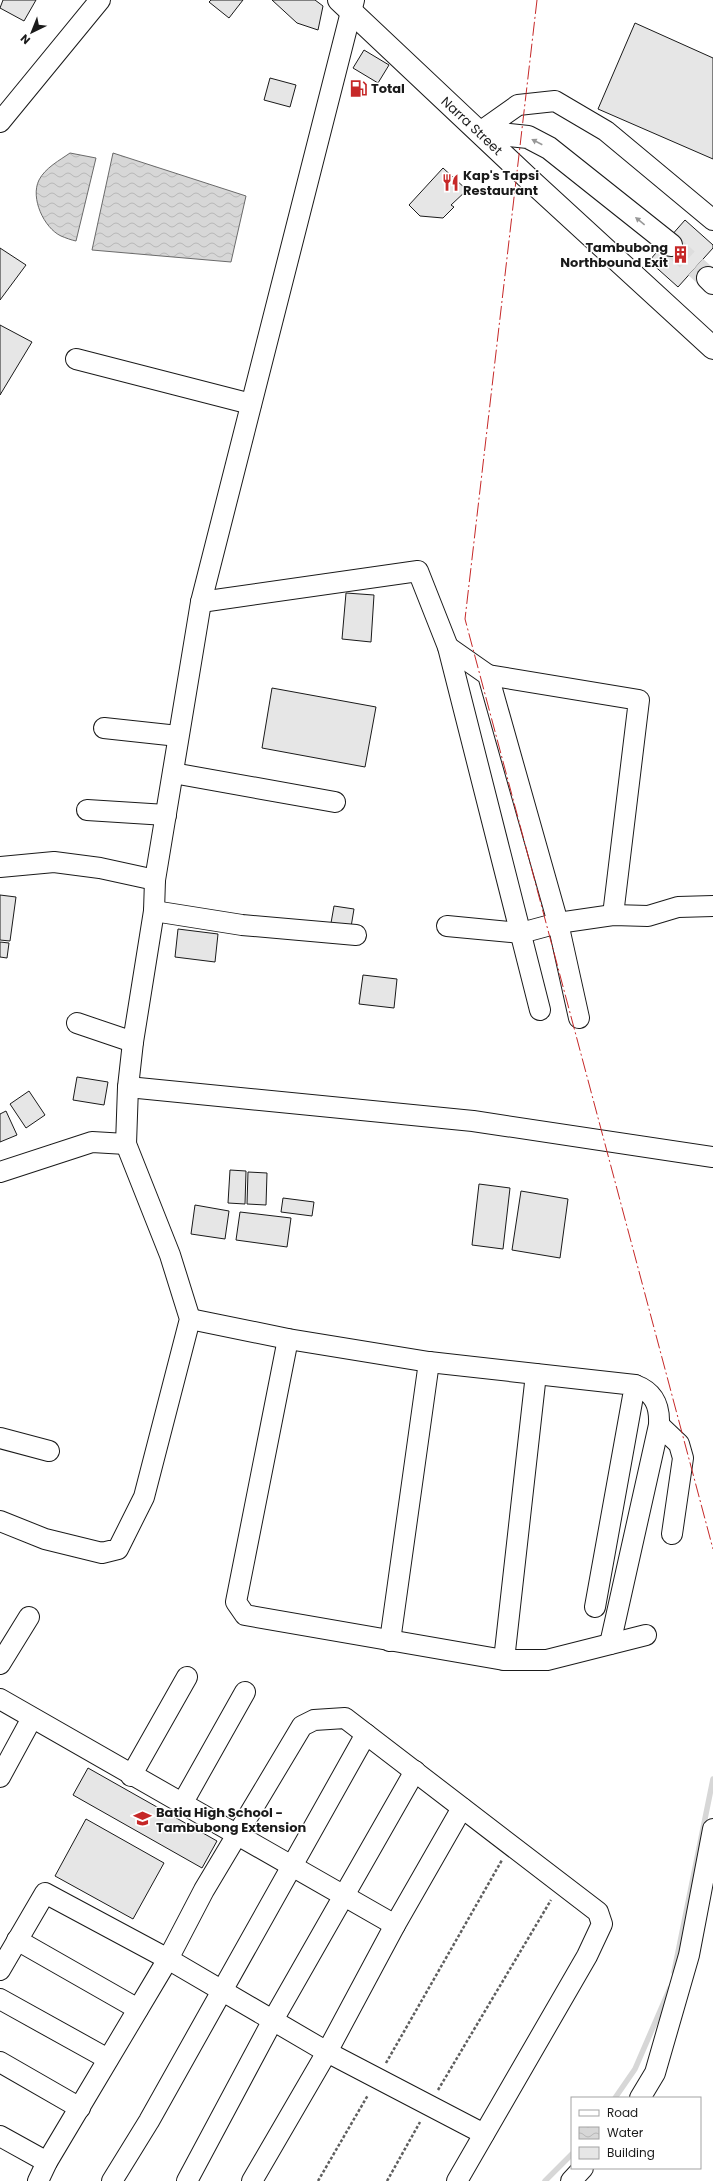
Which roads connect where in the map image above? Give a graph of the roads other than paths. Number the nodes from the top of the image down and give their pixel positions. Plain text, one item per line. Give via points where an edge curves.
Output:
1 (100, 0) edge
2 (348, 4) edge
3 (0, 122) edge
4 (480, 132) junction
5 (713, 220) edge
6 (671, 245) tunnel mouth
7 (713, 348) edge
8 (76, 359) dead end
9 (251, 404) junction
10 (201, 602) junction
11 (448, 647) junction
12 (488, 675) junction
13 (104, 728) dead end
14 (178, 736) junction
15 (173, 773) junction
16 (335, 802) dead end
17 (87, 810) dead end
18 (166, 815) junction
19 (0, 867) edge
20 (155, 880) junction
21 (713, 906) edge
22 (154, 911) junction
23 (613, 915) junction
24 (558, 923) junction
25 (446, 926) dead end
26 (521, 933) junction
27 (356, 935) dead end
28 (540, 1010) dead end
29 (579, 1018) dead end
30 (77, 1023) dead end
31 (133, 1042) junction
32 (128, 1087) junction
33 (126, 1144) junction
34 (713, 1157) edge
35 (0, 1172) edge
36 (190, 1319) junction
37 (288, 1339) junction
38 (429, 1362) junction
39 (536, 1374) junction
40 (635, 1385) junction
41 (659, 1425) junction
42 (0, 1438) edge
43 (49, 1451) dead end
44 (0, 1521) edge
45 (672, 1534) dead end
46 (595, 1607) dead end
47 (29, 1617) dead end
48 (646, 1635) dead end
49 (390, 1641) junction
50 (610, 1644) junction
51 (504, 1660) junction
52 (0, 1664) edge
53 (187, 1677) dead end
54 (244, 1692) dead end
55 (0, 1699) edge
56 (32, 1718) junction
57 (366, 1734) junction
58 (414, 1771) junction
59 (131, 1776) junction
60 (0, 1777) edge
61 (182, 1804) junction
62 (462, 1808) junction
63 (713, 1829) edge
64 (238, 1834) junction
65 (293, 1866) junction
66 (343, 1895) junction
67 (395, 1925) junction
68 (17, 1940) junction
69 (168, 1959) junction
70 (0, 1970) edge
71 (222, 1991) junction
72 (0, 1999) edge
73 (138, 2009) junction
74 (272, 2020) junction
75 (327, 2052) junction
76 (108, 2059) junction
77 (0, 2062) edge
78 (641, 2097) edge
79 (80, 2108) junction
80 (484, 2134) junction
81 (0, 2136) edge
82 (47, 2162) junction
83 (582, 2169) edge
84 (38, 2181) edge
85 (112, 2181) edge
86 (187, 2181) edge
87 (252, 2181) edge
88 (457, 2181) edge
89 (571, 2181) edge

1 - 3 street
2 - 4 main road, Narra Street
2 - 9 street
4 - 5 street via 518,105 555,101 606,131
6 -> 4 main road via 549,148 528,138
4 - 7 main road, Narra Street
8 - 9 street
9 - 10 street
10 - 11 street via 418,571
10 - 14 street
11 - 12 street
11 - 26 street
12 - 23 street via 639,700
12 - 24 street
13 - 14 street
14 - 15 street
15 - 16 street
15 - 18 street
17 - 18 street
18 - 20 street
19 - 20 street via 54,862 100,868
20 - 22 street
21 - 23 street via 678,907 648,916
22 - 27 street via 242,925
22 - 31 street
23 - 24 street
24 - 26 street
24 - 29 street
25 - 26 street
26 - 28 street
30 - 31 street
31 - 32 street
32 - 33 street
32 - 34 street via 473,1121
33 - 35 street via 92,1142
33 - 36 street via 170,1256
36 - 37 street
36 - 44 street via 144,1497 118,1549 95,1552 45,1539
37 - 38 street
37 - 49 street via 236,1602 245,1615
38 - 39 street
38 - 49 street
39 - 40 street
39 - 51 street
40 - 41 street via 645,1388 653,1395 660,1412
40 - 46 street
41 - 45 street via 679,1444 684,1458
41 - 50 street
42 - 43 street
47 - 52 street
48 - 50 street
49 - 51 street
50 - 51 street via 547,1660
53 - 59 street
54 - 61 street
55 - 56 street
56 - 59 street
56 - 60 street
57 - 58 street
57 - 64 street via 345,1718 314,1720 302,1726
57 - 65 street
58 - 62 street
58 - 66 street
59 - 61 street
61 - 64 street
62 - 67 street
62 - 80 street via 598,1912 602,1924 587,1956
63 - 78 street via 689,1955 655,2073
64 - 65 street
64 - 69 street via 204,1890
65 - 66 street
65 - 71 street
66 - 67 street
66 - 74 street
67 - 75 street
68 - 69 street via 45,1893
68 - 70 street
68 - 73 street
69 - 71 street
69 - 73 street
71 - 74 street
71 - 85 street
72 - 76 street
73 - 76 street
74 - 75 street
74 - 86 street
75 - 80 street
75 - 87 street
76 - 79 street
77 - 79 street
79 - 82 street
80 - 88 street
81 - 82 street
82 - 84 street
83 - 89 street

